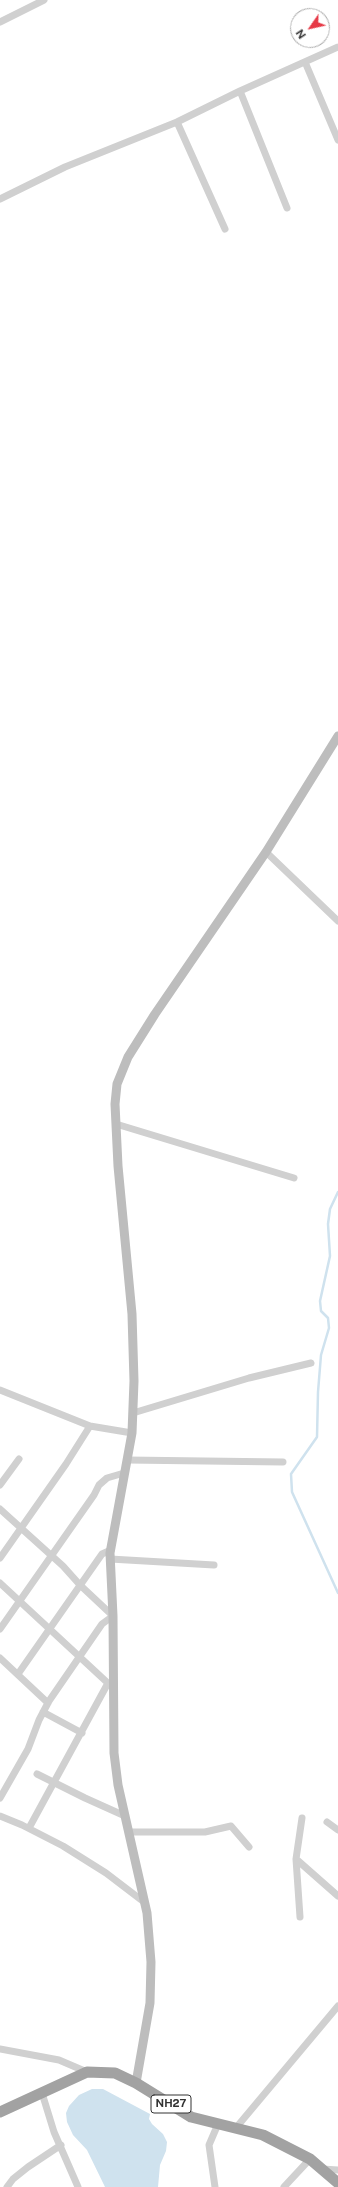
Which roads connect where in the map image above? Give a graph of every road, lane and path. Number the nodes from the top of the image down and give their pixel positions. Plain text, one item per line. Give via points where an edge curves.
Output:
1 (44, 0) edge
2 (0, 22) edge
3 (338, 47) edge
4 (305, 62) junction
5 (240, 91) junction
6 (178, 122) junction
7 (338, 140) edge
8 (0, 199) edge
9 (287, 208) dead end
10 (225, 229) dead end
11 (338, 736) edge
12 (266, 852) junction
13 (337, 919) edge
14 (116, 1124) junction
15 (294, 1178) dead end
16 (311, 1363) dead end
17 (0, 1390) edge
18 (133, 1413) junction
19 (90, 1426) junction
20 (132, 1433) junction
21 (19, 1459) dead end
22 (127, 1460) junction
23 (283, 1462) dead end
24 (124, 1473) junction
25 (0, 1485) edge
26 (0, 1509) edge
27 (21, 1528) junction
28 (111, 1550) junction
29 (51, 1555) junction
30 (0, 1558) edge
31 (110, 1559) junction
32 (214, 1566) dead end
33 (0, 1583) edge
34 (80, 1585) junction
35 (19, 1600) junction
36 (113, 1616) junction
37 (0, 1629) edge
38 (49, 1629) junction
39 (78, 1657) junction
40 (0, 1658) edge
41 (18, 1674) junction
42 (110, 1686) junction
43 (48, 1703) junction
44 (43, 1712) junction
45 (82, 1733) junction
46 (37, 1774) dead end
47 (55, 1782) junction
48 (0, 1798) edge
49 (0, 1816) edge
50 (125, 1816) junction
51 (302, 1818) dead end
52 (327, 1822) dead end
53 (29, 1828) junction
54 (338, 1830) edge
55 (129, 1832) junction
56 (249, 1848) dead end
57 (296, 1860) junction
58 (338, 1896) edge
59 (144, 1902) junction
60 (300, 1917) dead end
61 (338, 2006) edge
62 (0, 2050) edge
63 (87, 2072) junction
64 (136, 2082) junction
65 (42, 2093) junction
66 (0, 2112) edge
67 (218, 2124) junction
68 (235, 2129) junction
69 (61, 2145) junction
70 (310, 2159) junction
71 (322, 2169) junction
72 (338, 2170) edge
73 (338, 2183) edge
74 (7, 2187) edge
75 (78, 2187) edge
76 (215, 2187) edge
77 (284, 2187) edge

1 - 2 street
3 - 4 street
4 - 5 street
4 - 7 street
5 - 6 street
5 - 9 street
6 - 8 street via 65,167
6 - 10 street
11 - 12 main road
12 - 13 street
12 - 14 main road via 128,1057 117,1084
14 - 15 street
14 - 18 main road via 132,1314
16 - 18 street via 249,1378
17 - 19 street
18 - 20 main road
19 - 20 street
19 - 27 street
20 - 22 main road
21 - 25 street
22 - 23 street
22 - 24 main road
24 - 28 main road
24 - 29 street via 107,1478 99,1485
26 - 27 street
27 - 29 street
27 - 30 street
28 - 31 main road
28 - 34 street via 102,1554
29 - 34 street
29 - 35 street
31 - 32 street
31 - 36 main road
33 - 35 street
34 - 36 street
34 - 38 street
35 - 37 street
35 - 38 street
36 - 39 street via 102,1624
36 - 42 main road
38 - 39 street
38 - 41 street
39 - 42 street
39 - 43 street
40 - 41 street
41 - 43 street
42 - 45 street
42 - 50 main road via 114,1753
43 - 44 street
44 - 45 street
44 - 48 street via 28,1749
45 - 47 street
46 - 47 street
47 - 50 street
47 - 53 street
49 - 53 street
50 - 55 main road
51 - 57 street
52 - 54 street
53 - 59 street via 106,1873
55 - 56 street via 205,1832 231,1826
55 - 59 main road
57 - 58 street
57 - 60 street
59 - 64 main road via 151,1962 150,2003
61 - 68 street
62 - 63 street via 59,2060
63 - 64 highway, NH27 via 115,2073
63 - 65 highway, NH27
64 - 67 highway, NH27 via 191,2117
65 - 66 highway, NH27
65 - 69 street via 54,2132
67 - 68 highway, NH27
67 - 76 street via 210,2145
68 - 70 highway, NH27 via 263,2135
69 - 74 street via 28,2167
69 - 75 street
70 - 71 highway, NH27
70 - 77 street
71 - 72 street
71 - 73 highway, NH27

